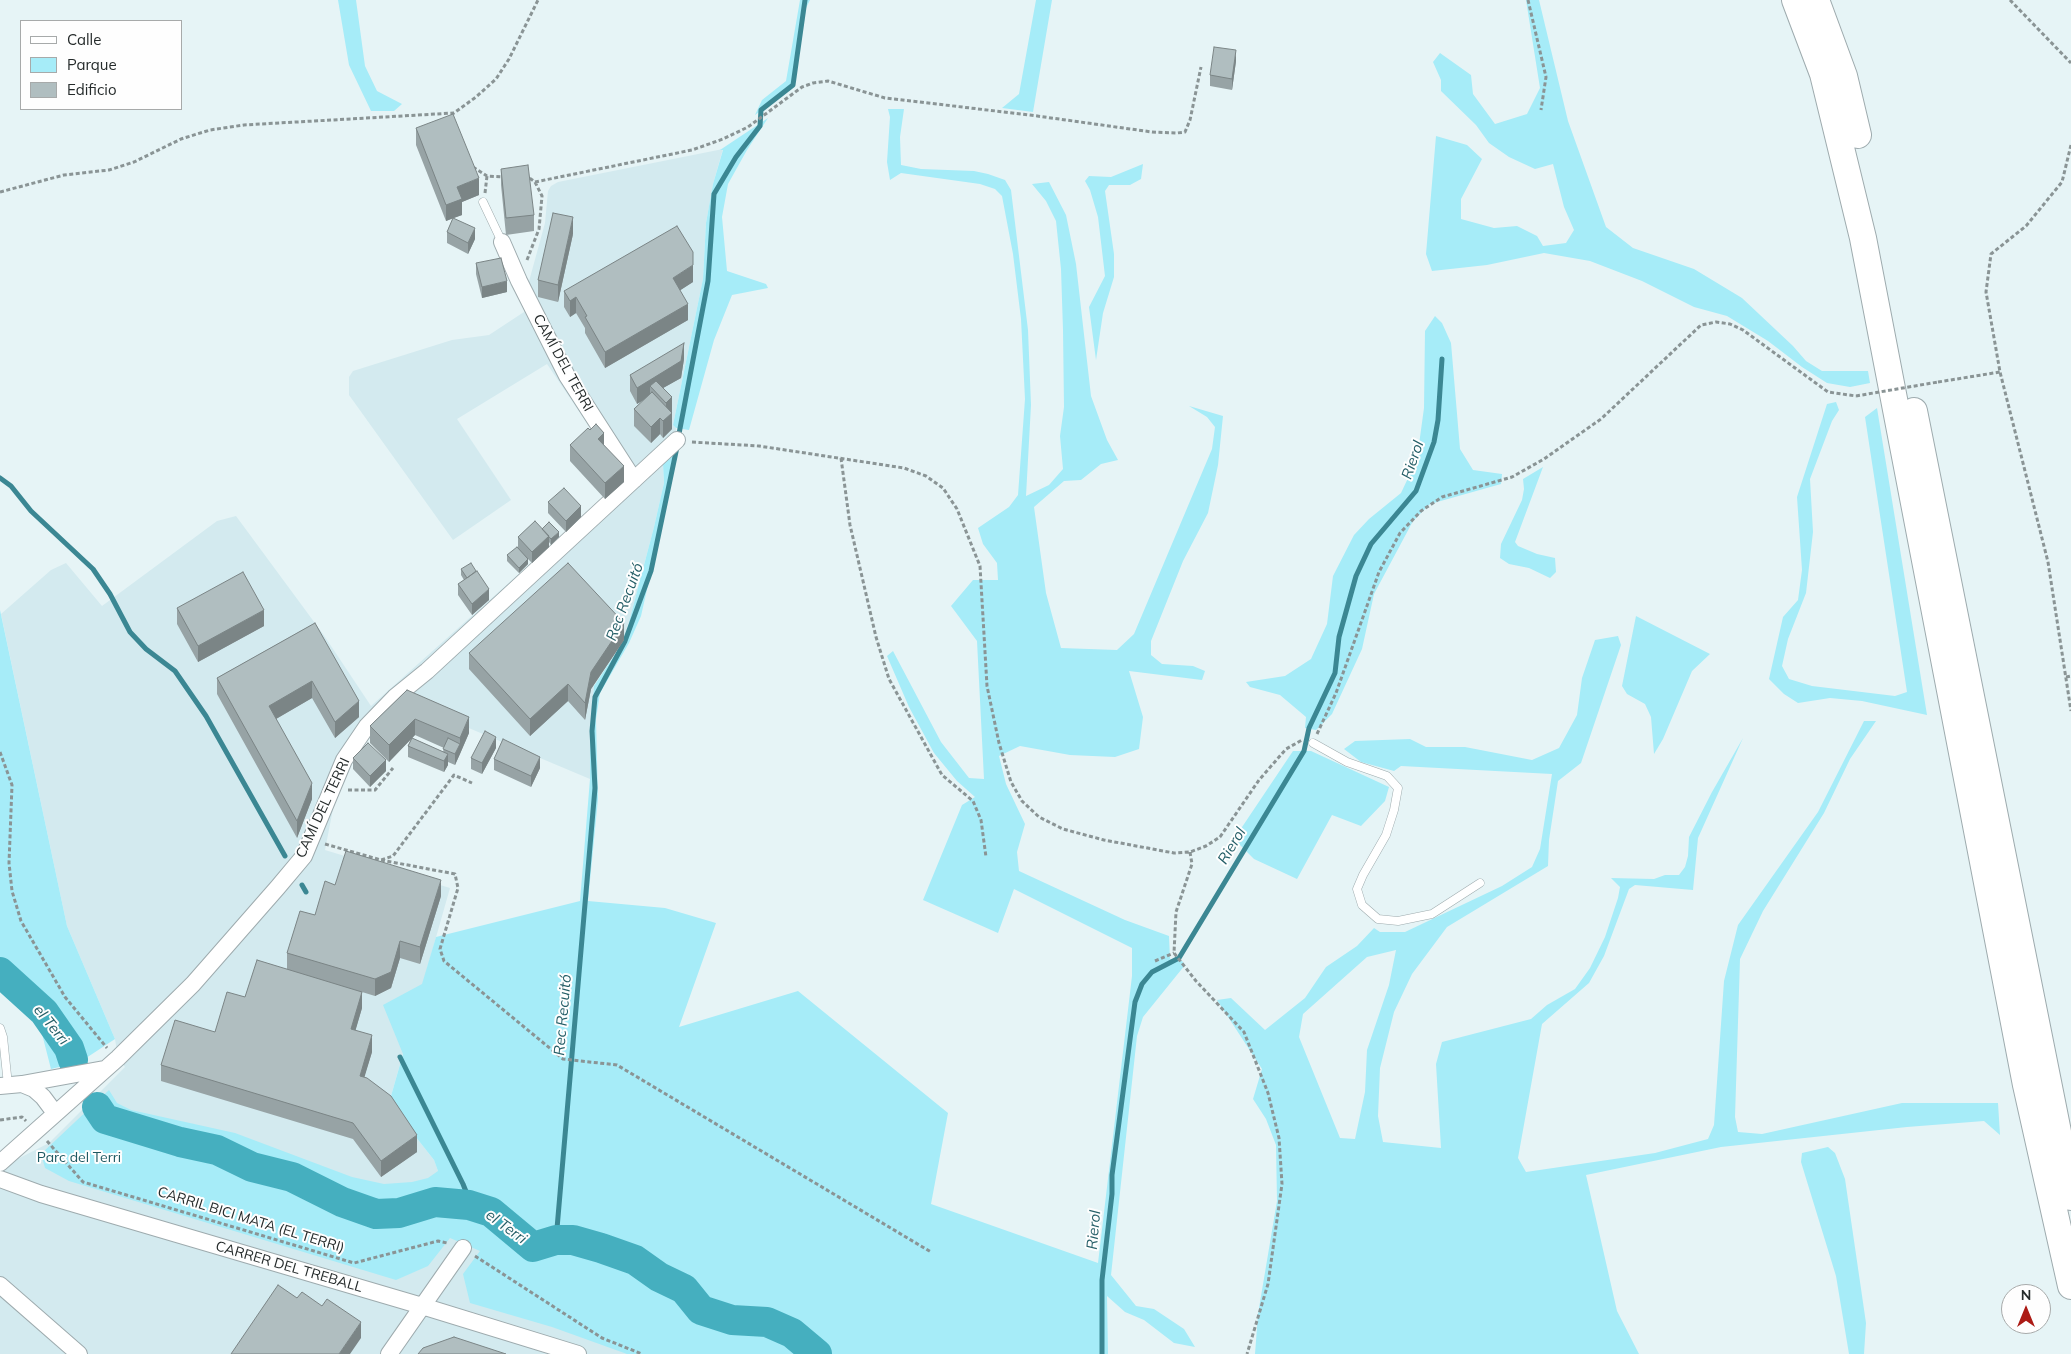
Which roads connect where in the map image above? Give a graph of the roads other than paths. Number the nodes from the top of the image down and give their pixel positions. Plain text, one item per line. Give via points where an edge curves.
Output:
1 (1795, 0) edge
2 (1816, 0) edge
3 (484, 202) dead end
4 (502, 242) joint
5 (677, 440) road end
6 (634, 480) junction
7 (1313, 743) road end
8 (1480, 883) dead end
9 (0, 1028) edge
10 (112, 1063) junction
11 (10, 1085) edge
12 (55, 1114) junction
13 (0, 1163) edge
14 (0, 1179) edge
15 (2071, 1197) edge
16 (463, 1248) road end
17 (0, 1285) edge
18 (2071, 1286) edge
19 (422, 1306) junction
20 (79, 1354) edge
21 (390, 1354) edge
22 (578, 1354) edge

1 - 18 highway via 1823,74 1857,212 2026,1085
2 - 15 highway via 1844,76 1865,164
3 - 4 lane
4 - 6 street, CAMÍ DEL TERRI via 567,376
5 - 6 street, CAMÍ DEL TERRI
6 - 10 street, CAMÍ DEL TERRI via 367,726 344,760 304,856 193,984
7 - 8 lane via 1346,762 1388,776 1398,788 1386,835 1357,889 1362,905 1378,918 1398,921 1432,914
9 - 11 lane
10 - 11 street
10 - 12 street, CAMÍ DEL TERRI
11 - 12 street via 34,1088
12 - 13 street, CAMÍ DEL TERRI
14 - 19 street, CARRER DEL TREBALL via 41,1194
16 - 19 street
17 - 20 street
19 - 21 street
19 - 22 street, CARRER DEL TREBALL

